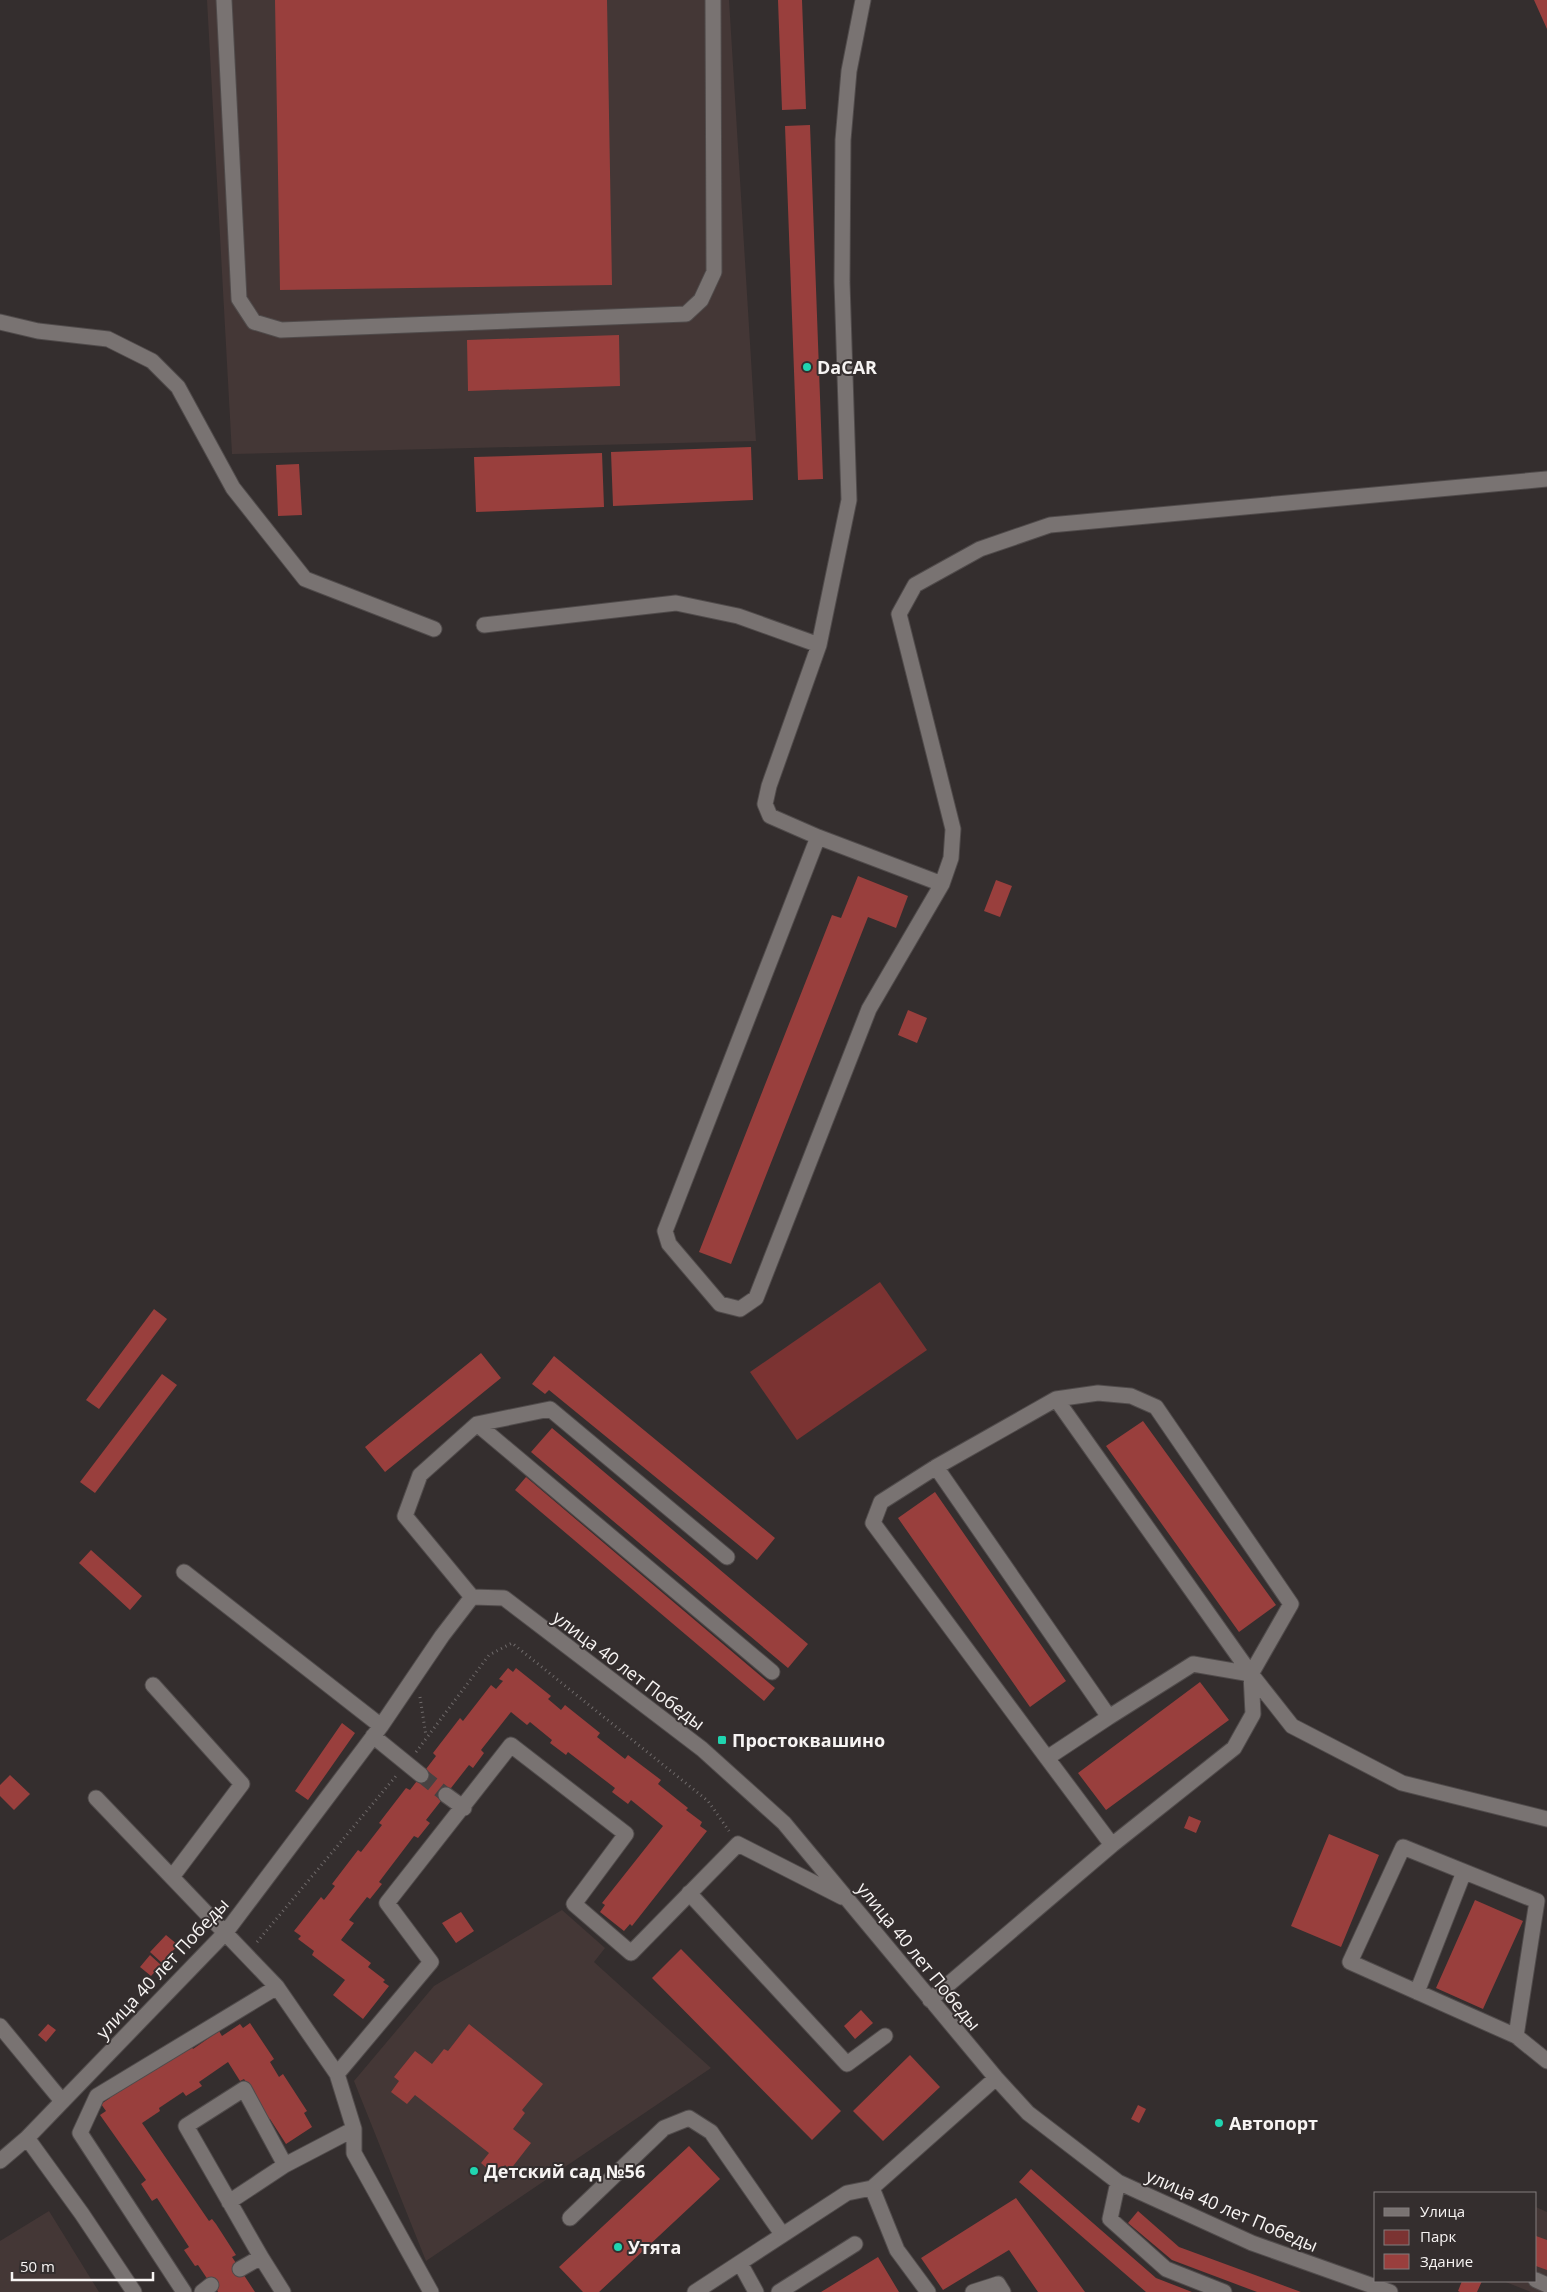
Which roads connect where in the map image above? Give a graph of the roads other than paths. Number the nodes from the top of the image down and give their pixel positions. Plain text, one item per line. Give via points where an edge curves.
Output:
1 (224, 0) edge
2 (714, 0) edge
3 (864, 0) edge
4 (0, 322) edge
5 (1547, 479) edge
6 (484, 625) dead end
7 (434, 629) dead end
8 (818, 645) junction
9 (818, 837) junction
10 (942, 884) junction
11 (1056, 1399) junction
12 (477, 1424) junction
13 (936, 1467) junction
14 (727, 1557) dead end
15 (184, 1572) dead end
16 (472, 1597) junction
17 (772, 1672) dead end
18 (1251, 1674) junction
19 (153, 1685) dead end
20 (1109, 1717) junction
21 (377, 1731) junction
22 (1047, 1758) junction
23 (421, 1775) tunnel mouth
24 (446, 1795) tunnel mouth
25 (96, 1798) dead end
26 (464, 1808) junction
27 (1547, 1819) edge
28 (1112, 1845) junction
29 (1464, 1872) junction
30 (172, 1877) junction
31 (689, 1893) junction
32 (848, 1900) junction
33 (226, 1932) junction
34 (277, 1987) junction
35 (1417, 1992) junction
36 (930, 2000) junction
37 (0, 2026) edge
38 (885, 2036) dead end
39 (1516, 2036) junction
40 (1547, 2061) edge
41 (337, 2074) junction
42 (996, 2078) junction
43 (62, 2101) junction
44 (354, 2129) junction
45 (28, 2138) junction
46 (0, 2161) edge
47 (286, 2165) junction
48 (1118, 2182) junction
49 (872, 2188) junction
50 (229, 2202) junction
51 (570, 2218) dead end
52 (782, 2234) junction
53 (854, 2244) dead end
54 (261, 2257) junction
55 (740, 2263) junction
56 (240, 2269) dead end
57 (134, 2292) edge
58 (184, 2292) edge
59 (283, 2292) edge
60 (430, 2292) edge
61 (695, 2292) edge
62 (756, 2292) edge
63 (779, 2292) edge
64 (928, 2292) edge
65 (974, 2292) edge
66 (1003, 2292) edge
67 (1224, 2292) edge
68 (1390, 2292) edge

1 - 2 street via 239,299 254,322 281,330 686,314 701,300 714,272
3 - 8 street via 850,71 843,140 842,282 849,500
4 - 7 street via 38,331 108,340 152,361 178,387 232,488 305,579
5 - 10 street via 1050,525 980,549 915,585 900,614 954,829 951,858
6 - 8 street via 676,603 738,616
8 - 9 street via 765,804 770,816
9 - 10 street
9 - 10 street via 665,1231 669,1244 720,1304 740,1308 756,1298 869,1009
11 - 13 street
11 - 18 street
11 - 18 street via 1098,1393 1131,1396 1156,1407 1291,1604
12 - 14 street via 550,1409
12 - 16 street via 420,1474 405,1516
12 - 17 street
13 - 20 street
13 - 22 street via 881,1502 873,1523
15 - 21 street
16 - 21 street, улица 40 лет Победы
16 - 32 street, улица 40 лет Победы via 504,1598 702,1749 784,1823
18 - 20 street via 1193,1664
18 - 27 street via 1292,1726 1402,1783
18 - 28 street via 1254,1714 1234,1748
19 - 30 street via 242,1784
20 - 22 street
21 - 23 street
21 - 33 street, улица 40 лет Победы
22 - 28 street
24 - 26 street
25 - 30 street
26 - 31 street via 511,1745 626,1834 574,1904 631,1953
26 - 41 street via 387,1903 432,1962
28 - 36 street
29 - 35 street
29 - 35 street via 1403,1847 1350,1962
29 - 39 street via 1537,1901
30 - 33 street
31 - 32 street via 738,1844
31 - 38 street via 847,2064
32 - 36 street, улица 40 лет Победы
33 - 34 street
33 - 43 street, улица 40 лет Победы
34 - 41 street
34 - 58 street via 97,2096 80,2133
35 - 39 street
36 - 42 street, улица 40 лет Победы
37 - 43 street
39 - 40 street
41 - 44 street
42 - 48 street, улица 40 лет Победы via 1028,2113
42 - 49 street
43 - 45 street, улица 40 лет Победы
44 - 47 street
44 - 60 street via 354,2154
45 - 46 street, улица 40 лет Победы
45 - 57 street
47 - 50 street
47 - 50 street via 244,2089 186,2126
48 - 67 street via 1110,2219 1166,2269
48 - 68 street, улица 40 лет Победы via 1252,2243
49 - 52 street via 846,2192
49 - 64 street via 897,2250
50 - 54 street
51 - 52 street via 664,2128 689,2118 711,2132
52 - 55 street
53 - 63 street
54 - 56 street
54 - 59 street
55 - 61 street
55 - 62 street
65 - 66 street via 998,2284

